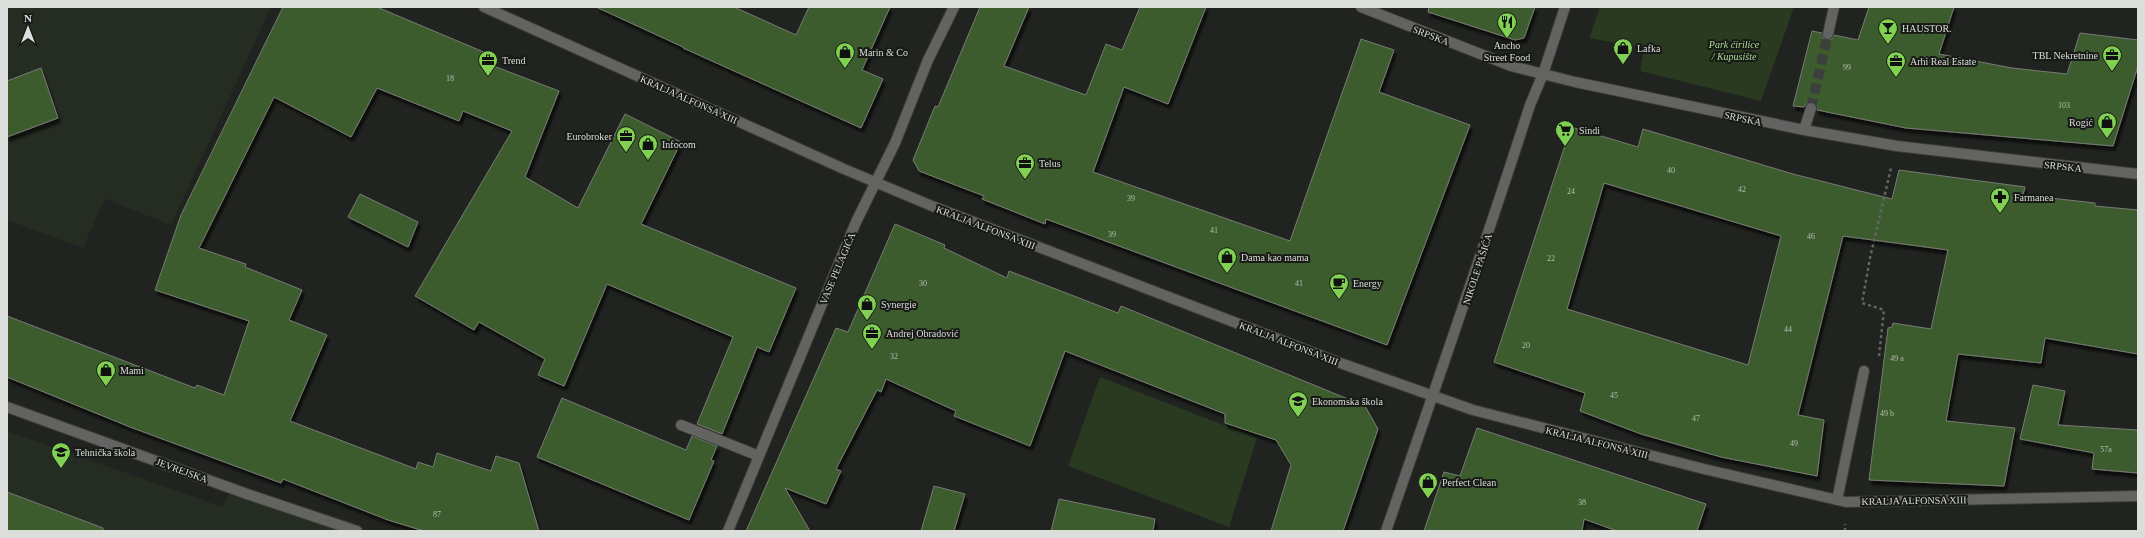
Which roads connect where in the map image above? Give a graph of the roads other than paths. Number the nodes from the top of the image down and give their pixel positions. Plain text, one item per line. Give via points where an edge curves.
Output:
1 (484, 7) edge
2 (954, 7) edge
3 (1361, 7) edge
4 (1565, 7) edge
5 (1834, 7) edge
6 (1828, 34) tunnel mouth
7 (1543, 74) junction
8 (1811, 108) tunnel mouth
9 (1804, 130) junction
10 (2138, 174) edge
11 (876, 182) junction
12 (1864, 371) dead end
13 (1432, 396) junction
14 (7, 407) edge
15 (682, 425) dead end
16 (759, 456) junction
17 (2138, 496) edge
18 (1837, 500) junction
19 (358, 531) edge
20 (728, 531) edge
21 (1386, 531) edge

1 - 11 street, KRALJA ALFONSA XIII
2 - 11 street, VASE PELAGIĆA via 928,60 895,143
3 - 7 street, SRPSKA via 1511,66
4 - 7 street, NIKOLE PAŠIĆA
5 - 6 street
7 - 9 street, SRPSKA
7 - 13 street, NIKOLE PAŠIĆA via 1530,105 1449,353
8 - 9 street
9 - 10 street, SRPSKA via 1897,146
11 - 13 street, KRALJA ALFONSA XIII via 932,206
11 - 16 street, VASE PELAGIĆA via 856,222
12 - 18 street
13 - 18 street, KRALJA ALFONSA XIII via 1473,410
13 - 21 street, NIKOLE PAŠIĆA
14 - 19 street, JEVREJSKA via 247,494
15 - 16 street
16 - 20 street, VASE PELAGIĆA
17 - 18 street, KRALJA ALFONSA XIII via 1846,502

